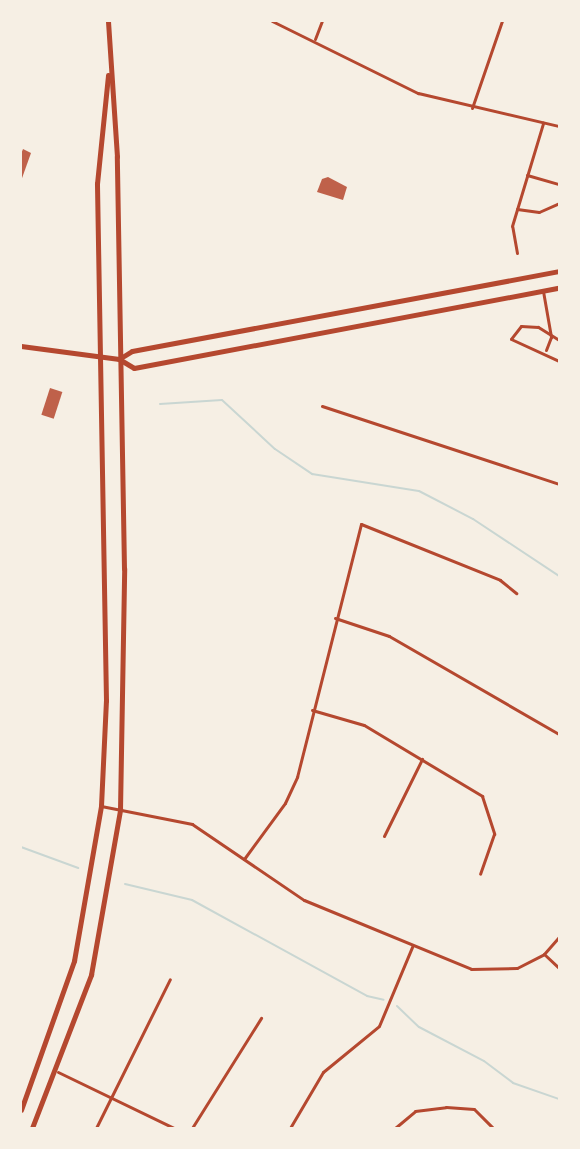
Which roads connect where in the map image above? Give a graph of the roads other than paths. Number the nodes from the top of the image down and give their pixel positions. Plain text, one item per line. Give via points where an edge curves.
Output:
1 (108, 21) edge
2 (272, 21) edge
3 (322, 21) edge
4 (502, 21) edge
5 (315, 40) junction
6 (110, 64) junction
7 (472, 108) junction
8 (543, 123) junction
9 (559, 126) edge
10 (527, 175) junction
11 (559, 184) edge
12 (559, 203) edge
13 (517, 209) junction
14 (517, 253) dead end
15 (559, 271) edge
16 (559, 288) edge
17 (543, 291) junction
18 (551, 337) junction
19 (559, 340) edge
20 (21, 346) edge
21 (546, 350) junction
22 (99, 357) junction
23 (119, 359) junction
24 (559, 361) edge
25 (322, 406) dead end
26 (559, 484) edge
27 (516, 593) dead end
28 (335, 618) junction
29 (312, 710) junction
30 (559, 734) edge
31 (422, 759) junction
32 (101, 806) junction
33 (120, 810) junction
34 (384, 836) dead end
35 (244, 859) junction
36 (480, 874) dead end
37 (559, 937) edge
38 (412, 947) junction
39 (544, 954) junction
40 (559, 968) edge
41 (170, 979) dead end
42 (261, 1017) dead end
43 (58, 1072) junction
44 (109, 1098) junction
45 (21, 1110) edge
46 (32, 1128) edge
47 (96, 1128) edge
48 (174, 1128) edge
49 (192, 1128) edge
50 (290, 1128) edge
51 (395, 1128) edge
52 (493, 1128) edge

1 - 6 main road
2 - 5 street
3 - 5 street
4 - 7 street
5 - 7 street via 403,87
6 - 22 main road via 97,184
6 - 23 main road
7 - 8 street
8 - 9 street
8 - 10 street
10 - 11 street
10 - 13 street
12 - 13 street via 539,212
13 - 14 street via 512,226
15 - 23 main road via 132,351
16 - 17 main road
17 - 18 street
17 - 23 main road via 184,361 134,368
18 - 19 street
18 - 21 street
18 - 21 street via 538,327 521,326 512,333 516,345
20 - 22 main road
21 - 24 street
22 - 23 main road
22 - 32 main road via 106,701
23 - 33 main road via 124,696
25 - 26 street
27 - 28 street via 500,580 361,524
28 - 29 street
28 - 30 street via 378,630
29 - 31 street via 364,725
29 - 35 street via 292,788
31 - 34 street
31 - 36 street via 486,803 494,834
32 - 33 street
32 - 45 main road via 74,961
33 - 35 street via 192,824
33 - 43 main road via 102,926
35 - 38 street via 304,900
37 - 39 street
38 - 39 street via 484,972 517,968
38 - 50 street via 385,1017 323,1072
39 - 40 street
41 - 44 street
42 - 49 street
43 - 44 street
43 - 46 main road
44 - 47 street
44 - 48 street
51 - 52 street via 415,1111 446,1107 474,1109

